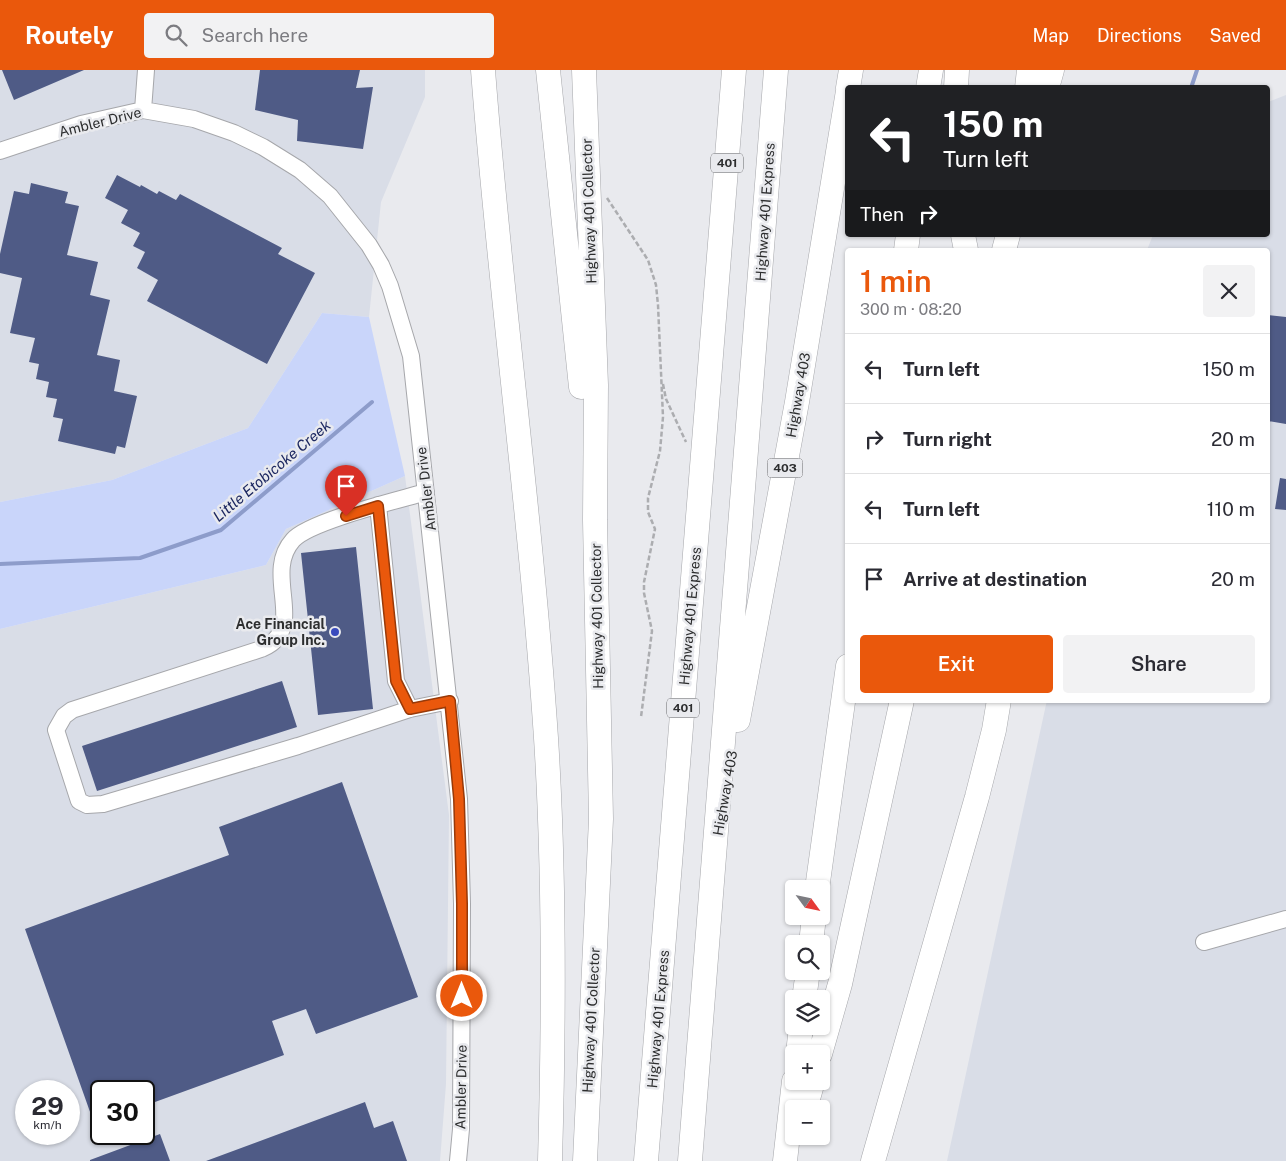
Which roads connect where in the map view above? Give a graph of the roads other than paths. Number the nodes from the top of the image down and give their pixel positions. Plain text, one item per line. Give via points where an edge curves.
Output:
1 (146, 70) edge
2 (483, 70) edge
3 (548, 70) edge
4 (584, 70) edge
5 (722, 70) edge
6 (734, 70) edge
7 (776, 70) edge
8 (851, 70) edge
9 (931, 70) edge
10 (957, 70) edge
11 (1029, 70) edge
12 (1052, 70) edge
13 (849, 85) edge
14 (928, 85) edge
15 (956, 85) edge
16 (1027, 85) edge
17 (1048, 85) edge
18 (845, 107) edge
19 (143, 110) junction
20 (0, 151) edge
21 (720, 256) junction
22 (426, 492) junction
23 (378, 506) junction
24 (595, 520) junction
25 (845, 688) edge
26 (450, 701) junction
27 (901, 703) edge
28 (998, 703) edge
29 (410, 709) junction
30 (715, 845) junction
31 (818, 880) edge
32 (1286, 919) edge
33 (1204, 942) dead end
34 (823, 1045) edge
35 (793, 1090) edge
36 (795, 1145) edge
37 (458, 1161) edge
38 (550, 1161) edge
39 (585, 1161) edge
40 (646, 1161) edge
41 (690, 1161) edge
42 (785, 1161) edge
43 (791, 1161) edge
44 (873, 1161) edge

1 - 19 street
2 - 38 highway via 546,737 553,895
3 - 24 highway
4 - 24 highway, Highway 401 Collector via 596,385
5 - 21 highway
6 - 21 highway, Highway 401 Express / 401
7 - 30 highway, Highway 401 Express
8 - 13 highway, Highway 403 / 403
9 - 14 highway
10 - 15 highway
11 - 16 highway
12 - 17 highway
18 - 30 highway, Highway 403 / 403 via 797,402
19 - 20 street, Ambler Drive via 81,124
19 - 22 street, Ambler Drive via 194,120 263,147 300,170 349,218 381,265 411,356
21 - 40 highway, Highway 401 Express / 401
22 - 23 street
22 - 26 street, Ambler Drive
23 - 29 street via 396,681
23 - 29 street via 309,528 292,541 281,564 285,602 281,632 274,642 72,710 56,730 79,801 87,805 103,804
24 - 39 highway, Highway 401 Collector via 601,819
25 - 31 highway
26 - 29 street
26 - 37 street, Ambler Drive via 461,850 461,1129
27 - 34 highway via 840,984
28 - 44 highway via 977,797
30 - 41 highway, Highway 401 Express
32 - 33 street
35 - 42 highway
36 - 43 highway

